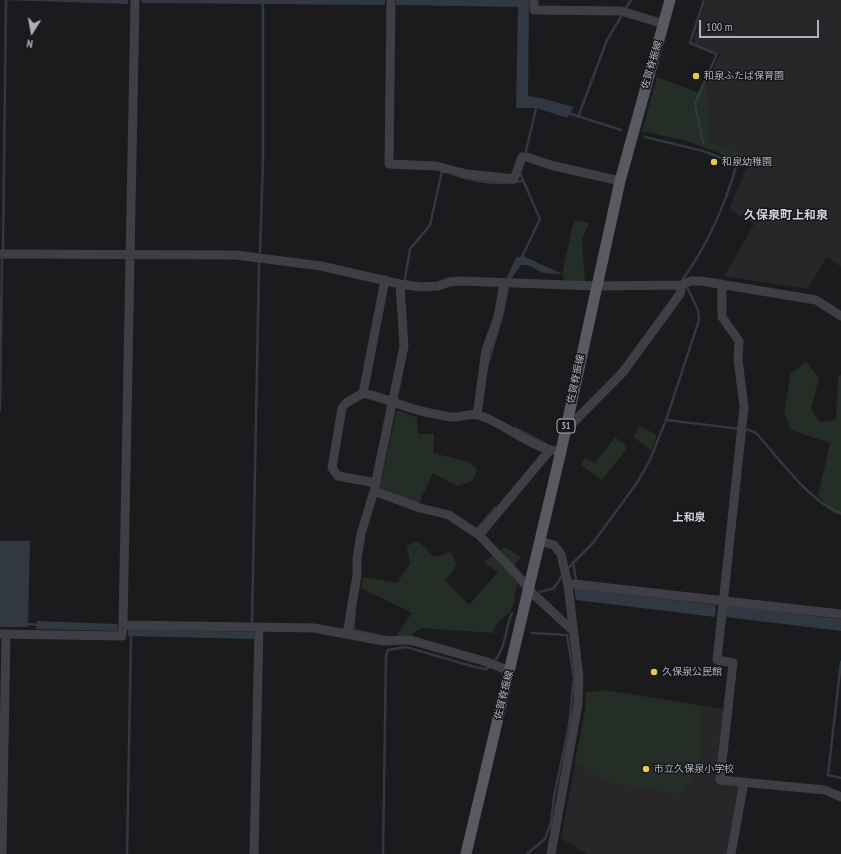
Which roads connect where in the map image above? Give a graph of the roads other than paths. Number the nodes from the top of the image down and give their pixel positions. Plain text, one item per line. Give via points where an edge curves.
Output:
1 (391, 0) edge
2 (534, 0) edge
3 (670, 0) edge
4 (135, 1) edge
5 (664, 24) junction
6 (620, 181) junction
7 (0, 254) edge
8 (132, 255) junction
9 (385, 280) junction
10 (504, 283) junction
11 (400, 284) junction
12 (722, 284) junction
13 (682, 285) junction
14 (596, 286) junction
15 (841, 316) edge
16 (363, 393) junction
17 (394, 404) junction
18 (477, 415) junction
19 (566, 430) junction
20 (549, 451) junction
21 (561, 451) junction
22 (375, 487) junction
23 (478, 536) junction
24 (540, 541) junction
25 (566, 581) junction
26 (528, 590) junction
27 (723, 601) junction
28 (841, 614) edge
29 (123, 628) junction
30 (259, 628) junction
31 (572, 630) junction
32 (3, 634) edge
33 (347, 634) junction
34 (510, 672) junction
35 (744, 782) junction
36 (841, 797) edge
37 (2, 854) edge
38 (254, 854) edge
39 (466, 854) edge
40 (551, 854) edge
41 (731, 854) edge

1 - 6 street via 389,164 436,166 467,174 514,179 524,157 550,166
2 - 5 street via 534,10 623,12
3 - 5 main road, 佐賀脊振線 / 51
4 - 8 street
5 - 6 main road, 佐賀脊振線 / 51
6 - 14 main road, 佐賀脊振線 / 51
7 - 8 street
8 - 9 street via 261,257 321,266
8 - 29 street
9 - 11 street
9 - 16 street
10 - 11 street via 461,281 421,287
10 - 14 street
10 - 18 street via 498,317 486,350
11 - 17 street via 404,346
12 - 13 street via 691,281
12 - 15 street via 816,300
12 - 27 street via 722,317 739,341 738,360 744,407
13 - 14 street
13 - 19 street via 680,294 622,372
14 - 19 main road, 佐賀脊振線 / 51
16 - 17 street
16 - 22 street via 342,408 332,468 338,476
17 - 18 street via 453,417
17 - 22 street
18 - 20 street
19 - 21 main road, 佐賀脊振線 / 51
20 - 21 street
20 - 23 street
21 - 24 main road, 佐賀脊振線 / 51
22 - 23 street via 420,508 448,515
22 - 33 street via 361,534
23 - 26 street via 520,578
24 - 25 street via 558,548
24 - 26 main road, 佐賀脊振線 / 51
25 - 27 street
25 - 31 street
26 - 31 street
26 - 34 main road, 佐賀脊振線 / 51
27 - 28 street
27 - 35 street via 717,660 733,663 720,780
29 - 30 street
29 - 32 street via 122,636
30 - 33 street via 314,628
30 - 38 street
31 - 40 street via 579,677 578,704
32 - 37 street
33 - 34 street via 387,641 410,640 487,662
34 - 39 main road, 佐賀脊振線 / 51
35 - 36 street via 825,790
35 - 41 street

